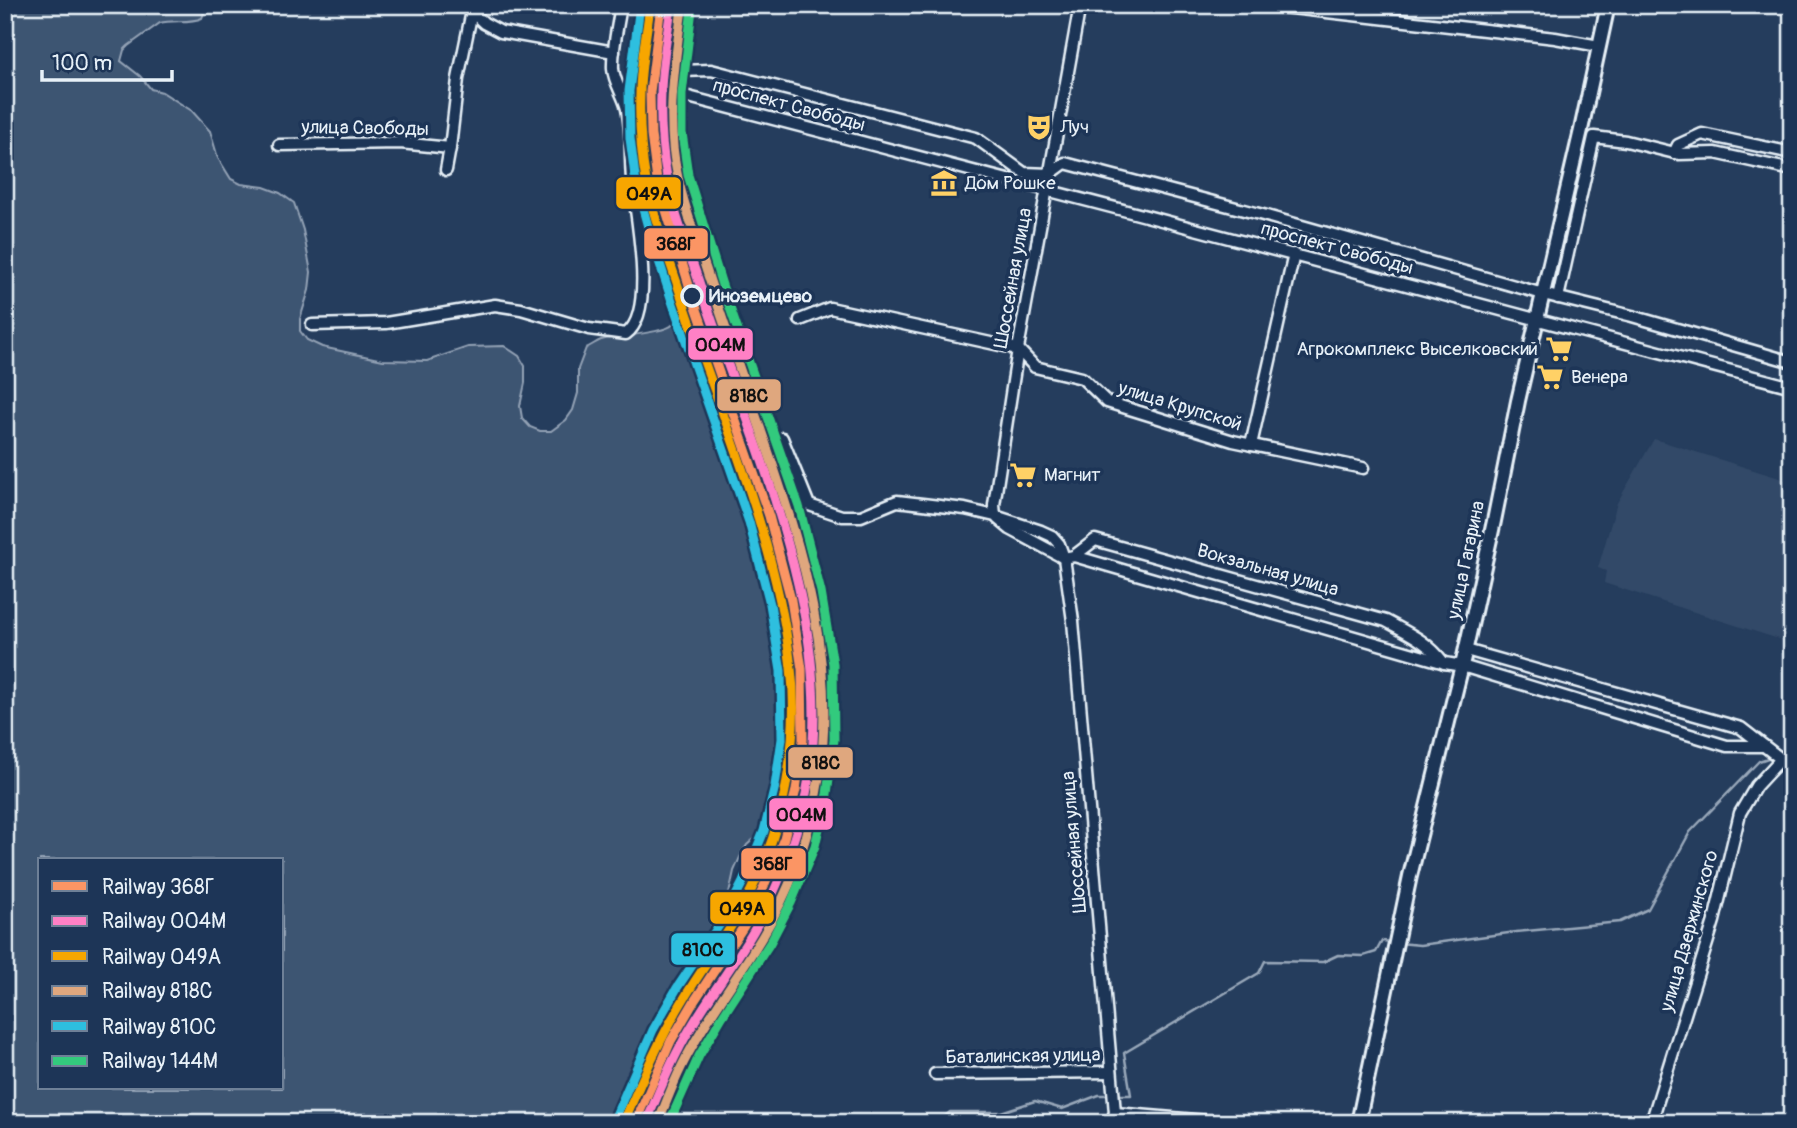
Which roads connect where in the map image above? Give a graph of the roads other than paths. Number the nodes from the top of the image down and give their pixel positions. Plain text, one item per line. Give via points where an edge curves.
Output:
1 (456, 5) edge
2 (621, 5) edge
3 (1080, 5) edge
4 (1265, 5) edge
5 (1608, 5) edge
6 (472, 11) junction
7 (1600, 46) junction
8 (614, 52) junction
9 (278, 145) dead end
10 (450, 148) junction
11 (1674, 153) junction
12 (1792, 153) edge
13 (446, 170) dead end
14 (1792, 170) edge
15 (1050, 174) junction
16 (1047, 189) junction
17 (1294, 254) junction
18 (1543, 294) junction
19 (1558, 298) junction
20 (800, 320) dead end
21 (1538, 320) junction
22 (312, 325) dead end
23 (1018, 349) junction
24 (1792, 362) edge
25 (1792, 387) edge
26 (782, 438) dead end
27 (1251, 445) junction
28 (1363, 468) dead end
29 (995, 516) junction
30 (1069, 557) junction
31 (1466, 650) junction
32 (1445, 663) junction
33 (1462, 666) junction
34 (1764, 746) junction
35 (1781, 759) junction
36 (1792, 762) edge
37 (1111, 1072) junction
38 (935, 1074) dead end
39 (1112, 1118) edge
40 (1231, 1123) edge
41 (1358, 1123) edge
42 (1651, 1123) edge

1 - 6 street
2 - 8 street
3 - 15 street, Шоссейная улица
4 - 7 street
5 - 7 main road, улица Гагарина
6 - 8 street via 501,32
6 - 10 street, улица Свободы
7 - 18 main road, улица Гагарина
8 - 22 street via 613,72 627,111 642,258 642,296 631,331 589,329 522,309 495,306 386,323
9 - 10 street, улица Свободы via 400,143
10 - 13 street, улица Свободы
11 - 12 street via 1678,145 1702,134
11 - 14 street via 1715,153
11 - 19 street via 1594,137
15 - 16 street, Шоссейная улица
15 - 16 street, проспект Свободы via 1024,173 976,138 710,70 682,71 677,94
15 - 18 street, проспект Свободы via 1065,163
16 - 17 street, проспект Свободы
16 - 23 street, Шоссейная улица
17 - 21 street, проспект Свободы
17 - 27 street
18 - 19 street, проспект Свободы
18 - 21 main road, улица Гагарина
19 - 24 street, проспект Свободы
20 - 23 street, улица Крупской via 830,308
21 - 25 street, проспект Свободы
21 - 31 main road, улица Гагарина
23 - 27 street, улица Крупской via 1035,367 1083,377 1107,402
23 - 29 street, Шоссейная улица
26 - 29 street via 809,505 842,516 861,516 897,501
27 - 28 street, улица Крупской
29 - 30 street via 1052,536
30 - 32 street, Вокзальная улица
30 - 32 street, Вокзальная улица via 1095,540 1387,621 1420,639
30 - 37 street, Шоссейная улица
31 - 33 main road, улица Гагарина
31 - 34 street via 1741,729
32 - 33 street, Вокзальная улица
33 - 34 street, Вокзальная улица via 1727,746
33 - 41 main road, улица Гагарина via 1410,876
34 - 35 street
35 - 36 street
35 - 42 street, улица Дзержинского via 1756,786 1740,813 1714,921
37 - 38 street, Баталинская улица
37 - 39 street, Шоссейная улица
39 - 40 street

